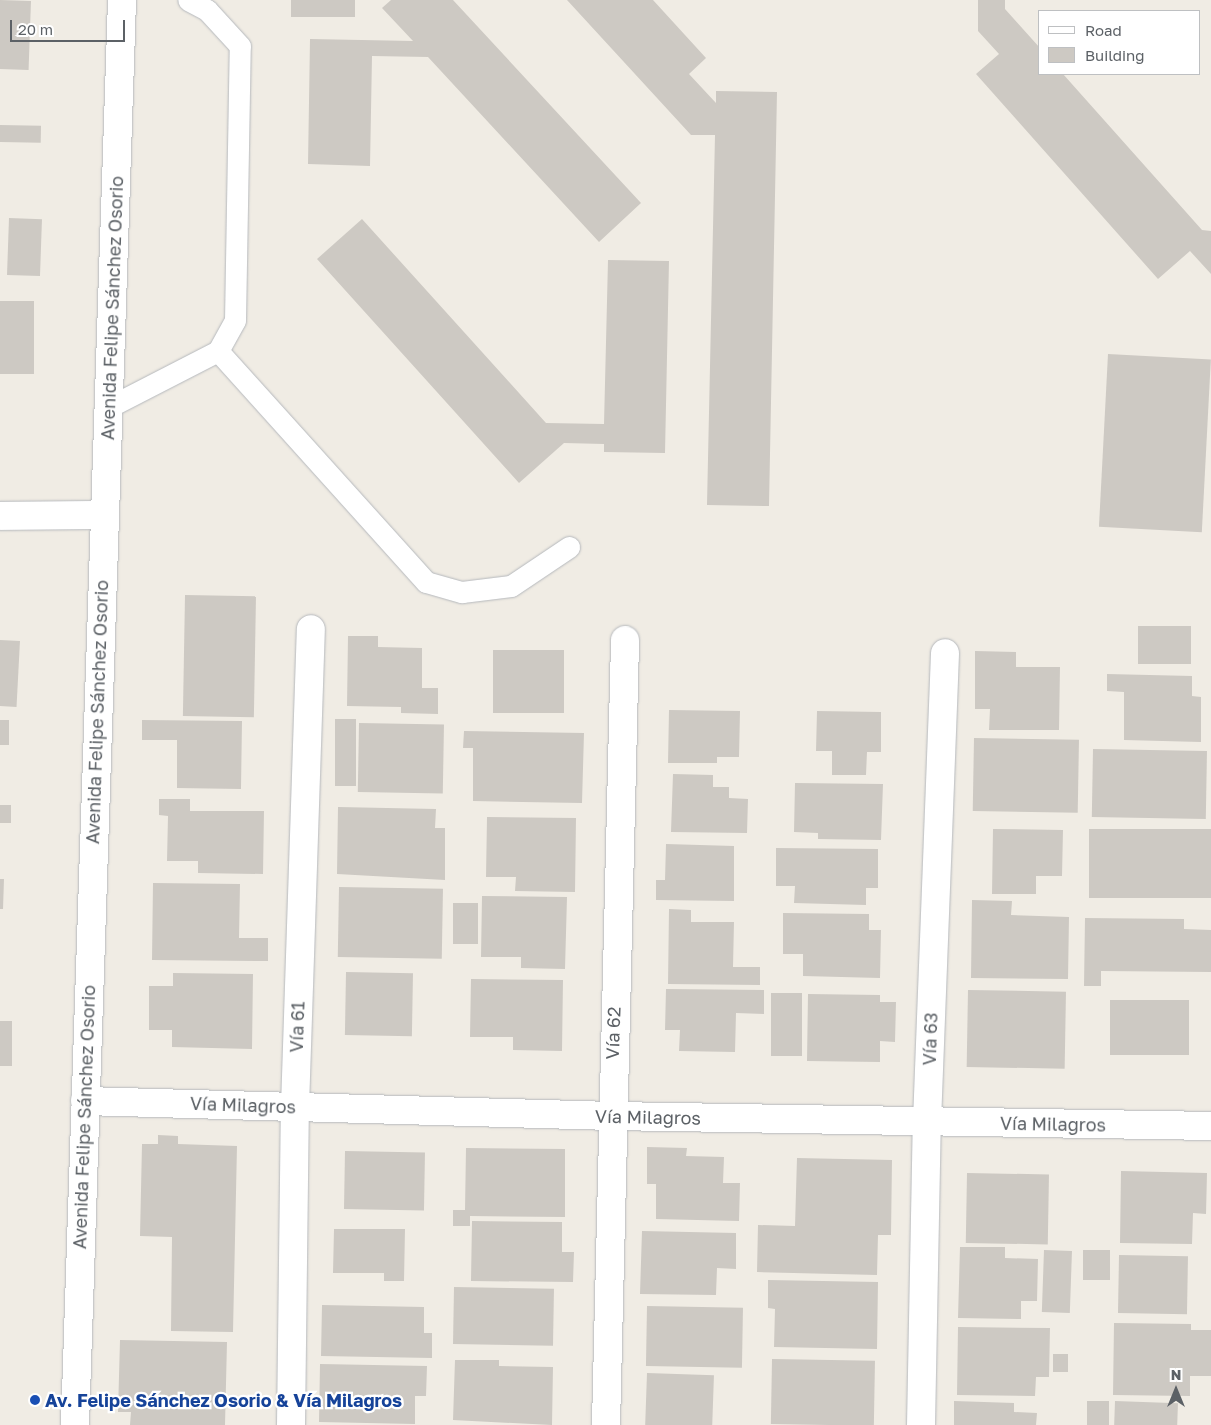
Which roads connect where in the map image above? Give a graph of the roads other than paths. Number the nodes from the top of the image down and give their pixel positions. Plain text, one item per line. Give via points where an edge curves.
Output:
1 (122, 0) edge
2 (188, 0) edge
3 (218, 351) junction
4 (109, 407) junction
5 (104, 515) junction
6 (0, 516) edge
7 (569, 547) dead end
8 (311, 629) dead end
9 (625, 640) dead end
10 (945, 653) dead end
11 (84, 1101) junction
12 (295, 1107) junction
13 (611, 1116) junction
14 (927, 1122) junction
15 (1211, 1126) edge
16 (74, 1425) edge
17 (291, 1425) edge
18 (606, 1425) edge
19 (921, 1425) edge

1 - 4 street, Avenida Felipe Sánchez Osorio
2 - 3 lane via 207,10 240,46 235,320
3 - 4 lane
3 - 7 lane via 426,582 462,592 511,586
4 - 5 street, Avenida Felipe Sánchez Osorio
5 - 6 street
5 - 11 street, Avenida Felipe Sánchez Osorio
8 - 12 street, Vía 61
9 - 13 street, Vía 62
10 - 14 street, Vía 63
11 - 12 street, Vía Milagros
11 - 16 street, Avenida Felipe Sánchez Osorio
12 - 13 street, Vía Milagros
12 - 17 street, Vía 61
13 - 14 street, Vía Milagros
13 - 18 street, Vía 62
14 - 15 street, Vía Milagros
14 - 19 street, Vía 63

